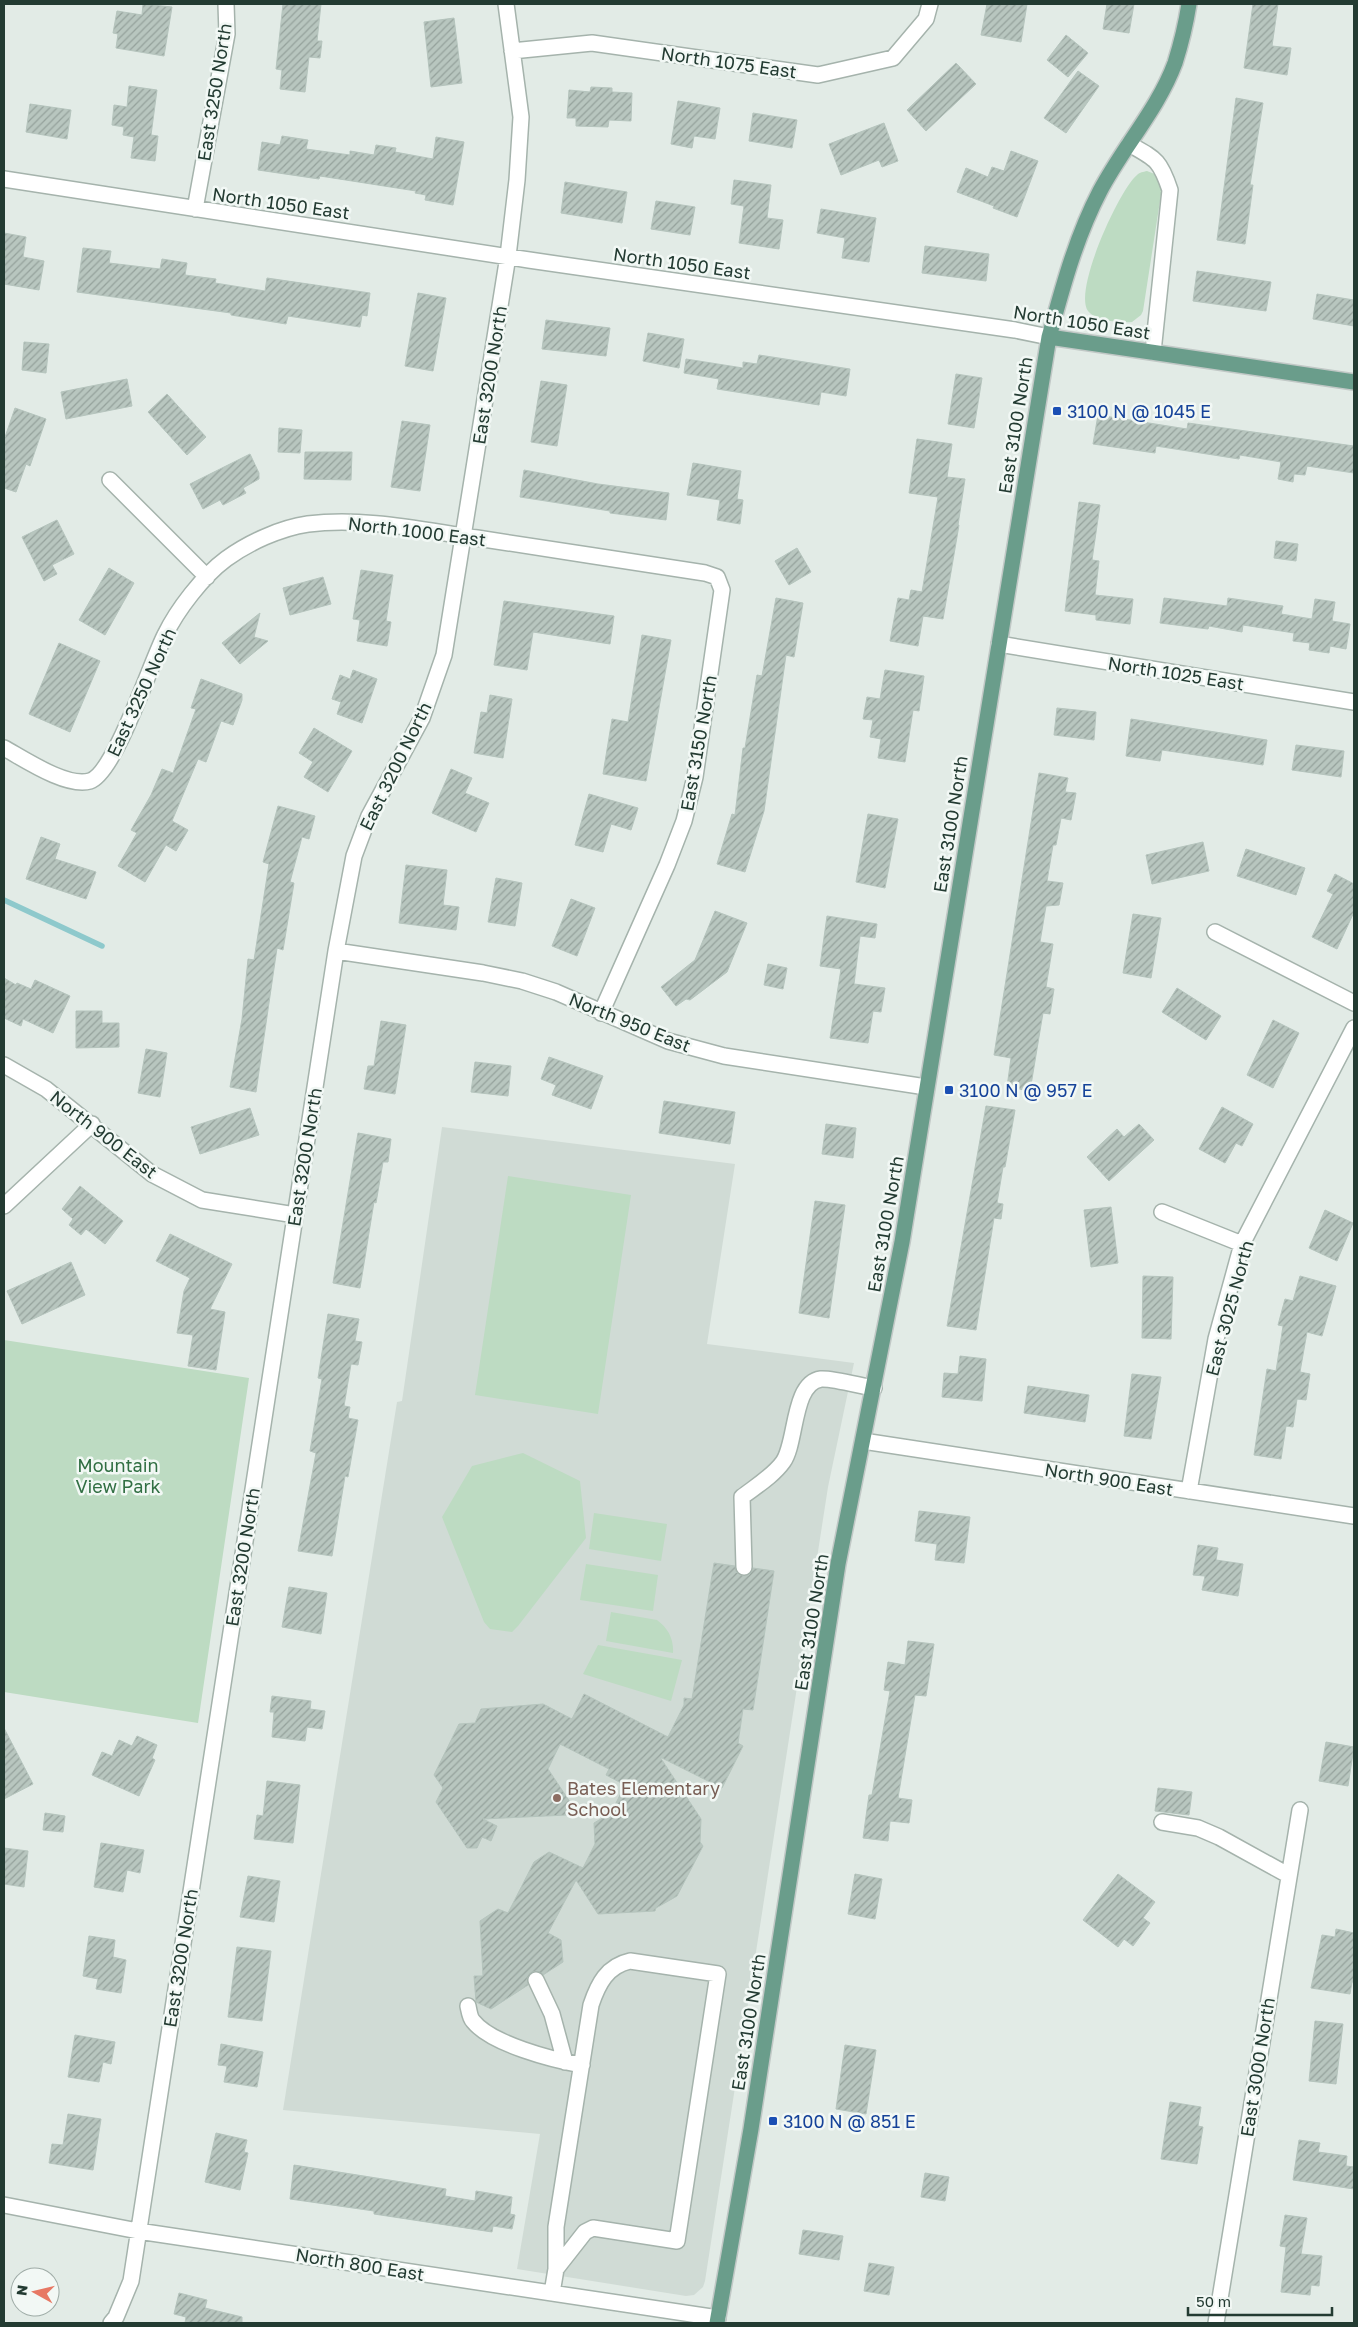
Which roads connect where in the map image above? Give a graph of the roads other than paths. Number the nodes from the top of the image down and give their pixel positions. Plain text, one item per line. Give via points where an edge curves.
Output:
1 (226, 4) edge
2 (506, 4) edge
3 (930, 4) edge
4 (1189, 4) edge
5 (512, 51) junction
6 (1129, 144) junction
7 (4, 180) edge
8 (195, 209) junction
9 (508, 256) junction
10 (1049, 337) junction
11 (1153, 352) junction
12 (1354, 382) edge
13 (110, 480) dead end
14 (463, 536) junction
15 (207, 577) junction
16 (717, 578) joint
17 (999, 644) junction
18 (1354, 702) edge
19 (4, 748) edge
20 (1215, 932) dead end
21 (336, 951) junction
22 (1354, 1003) edge
23 (601, 1013) junction
24 (1354, 1028) edge
25 (4, 1065) edge
26 (926, 1087) junction
27 (92, 1124) junction
28 (4, 1206) edge
29 (1162, 1212) dead end
30 (295, 1215) junction
31 (1242, 1244) junction
32 (874, 1388) junction
33 (863, 1441) junction
34 (1189, 1491) junction
35 (1354, 1516) edge
36 (744, 1567) dead end
37 (1300, 1810) dead end
38 (1162, 1822) dead end
39 (1288, 1875) junction
40 (536, 1980) dead end
41 (468, 2006) dead end
42 (565, 2062) junction
43 (582, 2065) junction
44 (4, 2205) edge
45 (138, 2231) junction
46 (556, 2268) junction
47 (552, 2293) junction
48 (717, 2321) edge
49 (111, 2323) edge
50 (1216, 2323) edge

1 - 8 street, East 3250 North via 227,34
2 - 5 street, East 3200 North
3 - 5 street, North 1075 East via 926,19 893,58 818,75 592,42
4 - 6 main road, East 3100 North via 1174,63 1157,99
5 - 9 street, East 3200 North via 521,117
6 - 10 main road, East 3100 North via 1101,189 1076,244
6 - 11 street via 1163,168 1170,190
7 - 8 street, North 1050 East
8 - 9 street, North 1050 East
9 - 10 street, North 1050 East
9 - 14 street, East 3200 North
10 - 11 main road, North 1050 East
10 - 17 main road, East 3100 North
11 - 12 main road, North 1050 East
13 - 15 street
14 - 15 street, North 1000 East via 365,522 305,524 248,546 226,559
14 - 16 street, North 1000 East via 705,573
14 - 21 street, East 3200 North via 444,655 422,718 369,816 357,848
15 - 19 street, East 3250 North via 178,612 165,635 116,750 99,776 90,781 69,780
16 - 23 street, East 3150 North via 722,590 695,777 684,821
17 - 18 street, North 1025 East
17 - 26 main road, East 3100 North
20 - 22 street
21 - 23 street, North 950 East via 503,977 556,992
21 - 30 street, East 3200 North
23 - 26 street, North 950 East via 668,1041 724,1056
24 - 31 street, East 3025 North
25 - 27 street, North 900 East via 46,1089
26 - 32 main road, East 3100 North via 902,1242
27 - 28 street
27 - 30 street, North 900 East via 152,1174 202,1200
29 - 31 street
30 - 45 street, East 3200 North
31 - 34 street, East 3025 North via 1216,1339
32 - 33 main road, East 3100 North
32 - 36 street via 820,1379 810,1384 801,1397 790,1448 783,1463 742,1497
33 - 34 street, North 900 East
33 - 48 main road, East 3100 North via 838,1564 751,2129
34 - 35 street, North 900 East
37 - 39 street, East 3000 North
38 - 39 street via 1198,1828
39 - 50 street, East 3000 North
40 - 42 street via 552,2014
41 - 42 street via 473,2021 491,2035
42 - 43 street
43 - 46 street via 556,2227
43 - 46 street via 596,1990 610,1970 630,1961 718,1974 677,2241 593,2228 585,2232
44 - 45 street, North 800 East
45 - 47 street, North 800 East
45 - 49 street, East 3200 North via 131,2281
46 - 47 street
47 - 48 street, North 800 East

